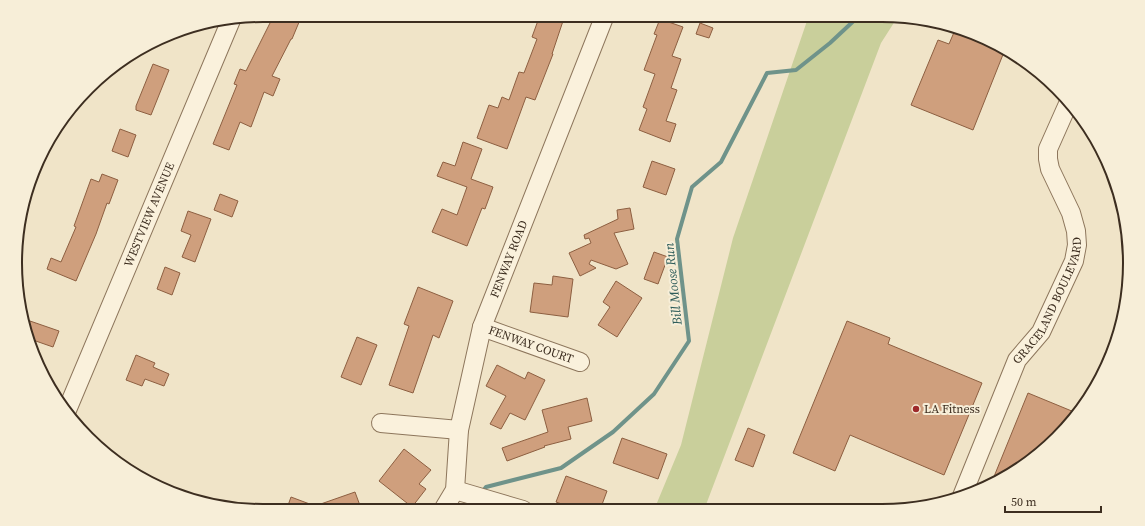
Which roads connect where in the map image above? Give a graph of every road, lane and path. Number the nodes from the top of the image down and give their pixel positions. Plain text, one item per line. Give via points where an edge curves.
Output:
1 (602, 22) edge
2 (229, 25) edge
3 (1066, 108) edge
4 (482, 327) junction
5 (580, 362) dead end
6 (69, 406) edge
7 (381, 423) dead end
8 (459, 430) junction
9 (965, 489) edge
10 (455, 490) junction
11 (447, 504) edge
12 (503, 504) edge

1 - 4 street, FENWAY ROAD
2 - 6 street, WESTVIEW AVENUE
3 - 9 street, GRACELAND BOULEVARD via 1048,149 1048,159 1076,231 1074,261 1041,332 1017,360
4 - 5 street, FENWAY COURT
4 - 8 street, FENWAY ROAD
7 - 8 street
8 - 10 street, FENWAY ROAD
10 - 11 street, FENWAY ROAD
10 - 12 street

